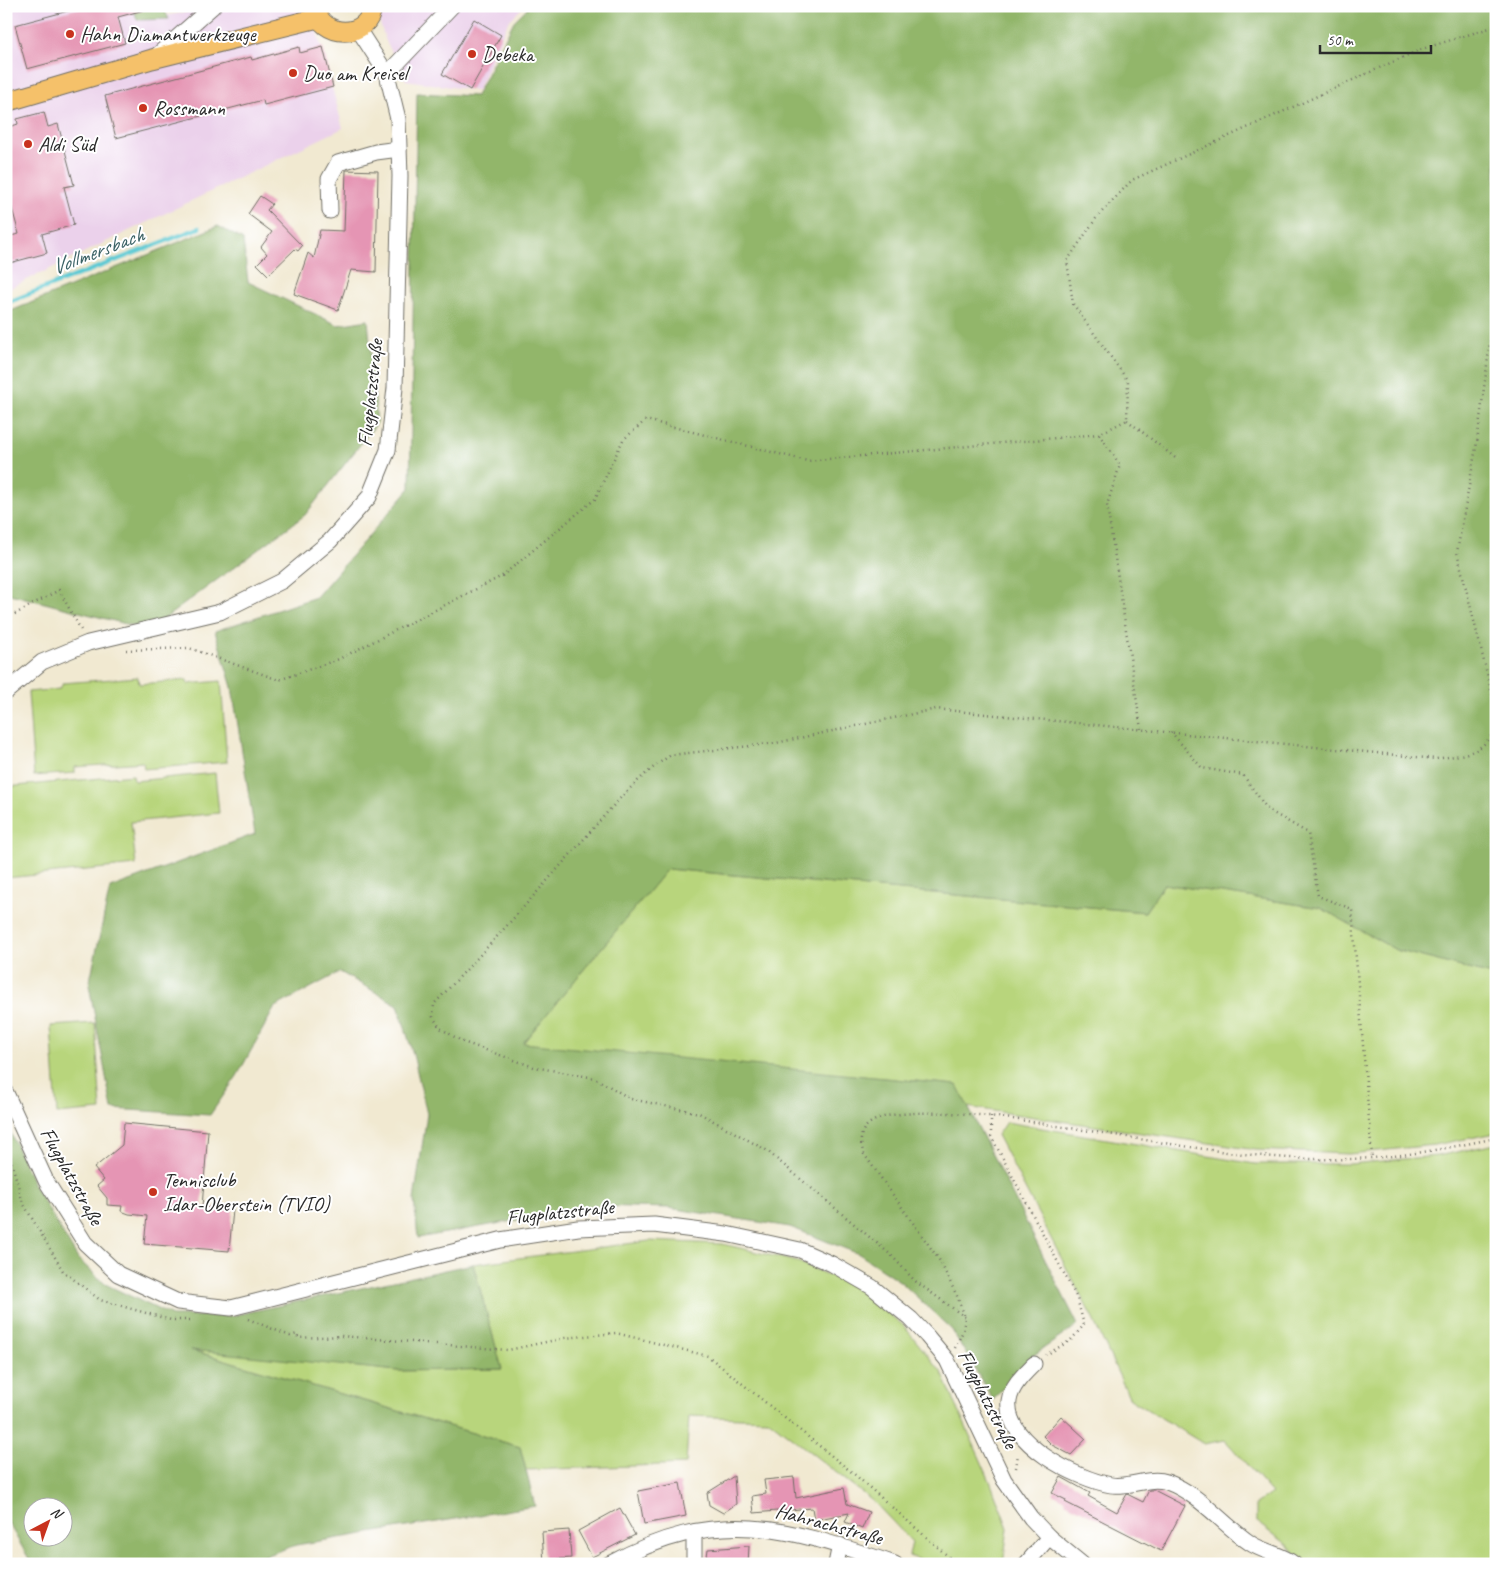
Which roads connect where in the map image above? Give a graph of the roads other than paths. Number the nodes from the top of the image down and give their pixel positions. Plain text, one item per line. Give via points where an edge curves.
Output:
1 (213, 6) edge
2 (372, 6) edge
3 (452, 6) edge
4 (316, 12) edge
5 (358, 29) junction
6 (152, 59) junction
7 (387, 74) junction
8 (6, 102) edge
9 (399, 149) junction
10 (330, 211) dead end
11 (6, 692) edge
12 (6, 1093) edge
13 (1034, 1364) road end
14 (694, 1532) junction
15 (1049, 1537) junction
16 (840, 1545) junction
17 (609, 1564) edge
18 (694, 1564) edge
19 (836, 1564) edge
20 (895, 1564) edge
21 (1026, 1564) edge
22 (1082, 1564) edge
23 (1294, 1564) edge

1 - 6 street
2 - 5 main road via 366,22
3 - 7 street
4 - 5 main road via 328,28 337,32
4 - 6 main road
5 - 7 street, Flugplatzstraße
6 - 8 main road
7 - 9 street, Flugplatzstraße via 398,119
9 - 10 street via 338,163 329,179
9 - 11 street, Flugplatzstraße via 395,388 388,450 369,497 330,542 282,581 220,612 88,643 42,662
12 - 15 street, Flugplatzstraße via 46,1181 85,1243 118,1274 178,1302 232,1308 500,1240 578,1228 654,1225 726,1234 800,1250 860,1279 893,1303 947,1360 1004,1480
13 - 23 street via 1012,1390 1009,1414 1021,1434 1040,1454 1095,1481 1130,1485 1155,1480 1167,1482 1201,1502 1251,1544
14 - 16 street, Hahrachstraße via 761,1527
14 - 17 street, Hahrachstraße via 652,1542
14 - 18 street
15 - 21 street
15 - 22 street, Flugplatzstraße
16 - 19 street
16 - 20 street, Hahrachstraße

